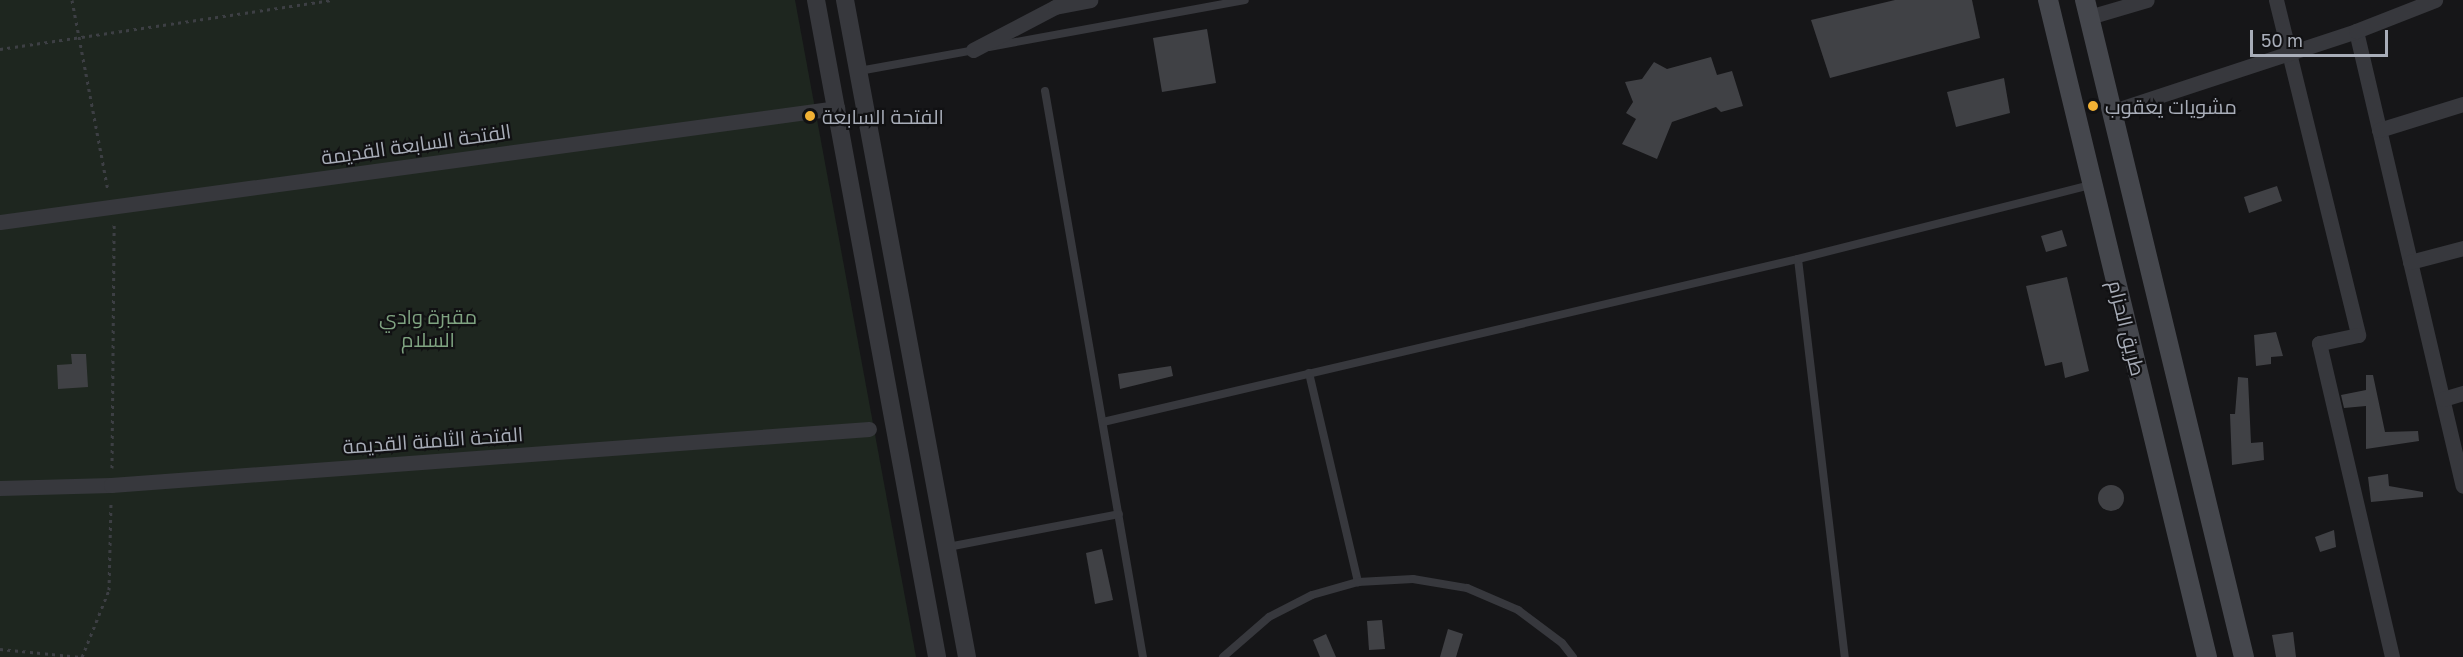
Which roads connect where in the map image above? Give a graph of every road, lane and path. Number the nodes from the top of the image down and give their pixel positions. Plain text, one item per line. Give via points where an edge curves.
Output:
1 (72, 0) edge
2 (333, 0) edge
3 (816, 0) edge
4 (845, 0) edge
5 (1090, 0) edge
6 (1245, 0) edge
7 (2048, 0) edge
8 (2147, 0) edge
9 (2276, 0) edge
10 (2435, 0) edge
11 (2087, 8) edge
12 (2356, 31) junction
13 (81, 39) junction
14 (0, 49) edge
15 (973, 50) junction
16 (2290, 53) junction
17 (858, 71) junction
18 (1045, 92) dead end
19 (2463, 104) edge
20 (837, 108) junction
21 (2113, 111) junction
22 (2379, 130) junction
23 (2092, 184) junction
24 (111, 208) junction
25 (0, 222) edge
26 (2463, 248) edge
27 (1798, 259) junction
28 (2410, 262) junction
29 (1310, 374) junction
30 (2463, 393) edge
31 (2443, 399) junction
32 (1103, 422) junction
33 (869, 429) dead end
34 (111, 484) junction
35 (2463, 486) edge
36 (0, 488) edge
37 (1119, 514) junction
38 (946, 548) junction
39 (1358, 582) junction
40 (0, 649) edge
41 (81, 657) edge
42 (937, 657) edge
43 (967, 657) edge
44 (1143, 657) edge
45 (1223, 657) edge
46 (1574, 657) edge
47 (1845, 657) edge
48 (2207, 657) edge
49 (2244, 657) edge
50 (2392, 657) edge

1 - 13 path
2 - 13 path
3 - 20 street
4 - 17 street
5 - 15 street via 1055,7
6 - 15 lane
7 - 23 main road, طريق الحزام
8 - 11 street
9 - 16 street
10 - 12 street
11 - 21 main road, طريق الحزام
12 - 16 street
12 - 22 street
13 - 14 path
13 - 24 path
15 - 17 lane
16 - 21 street
16 - 50 street via 2358,335 2319,343
17 - 38 street
18 - 32 lane
19 - 22 street
20 - 24 street, الفتحة السابعة القديمة via 740,118
20 - 42 street
21 - 49 main road, طريق الحزام
22 - 28 street
23 - 27 lane
23 - 48 main road, طريق الحزام
24 - 25 street, الفتحة السابعة القديمة
24 - 34 path
26 - 28 street
27 - 29 lane
27 - 47 lane
28 - 31 street
29 - 32 lane
29 - 39 lane
30 - 31 street
31 - 35 street
32 - 37 lane
33 - 34 street, الفتحة الثامنة القديمة
34 - 36 street, الفتحة الثامنة القديمة
34 - 41 path via 109,590
37 - 38 lane
37 - 44 lane
38 - 43 street
39 - 45 lane via 1312,595 1269,617
39 - 46 lane via 1413,579 1467,588 1518,610 1562,643
40 - 41 path

